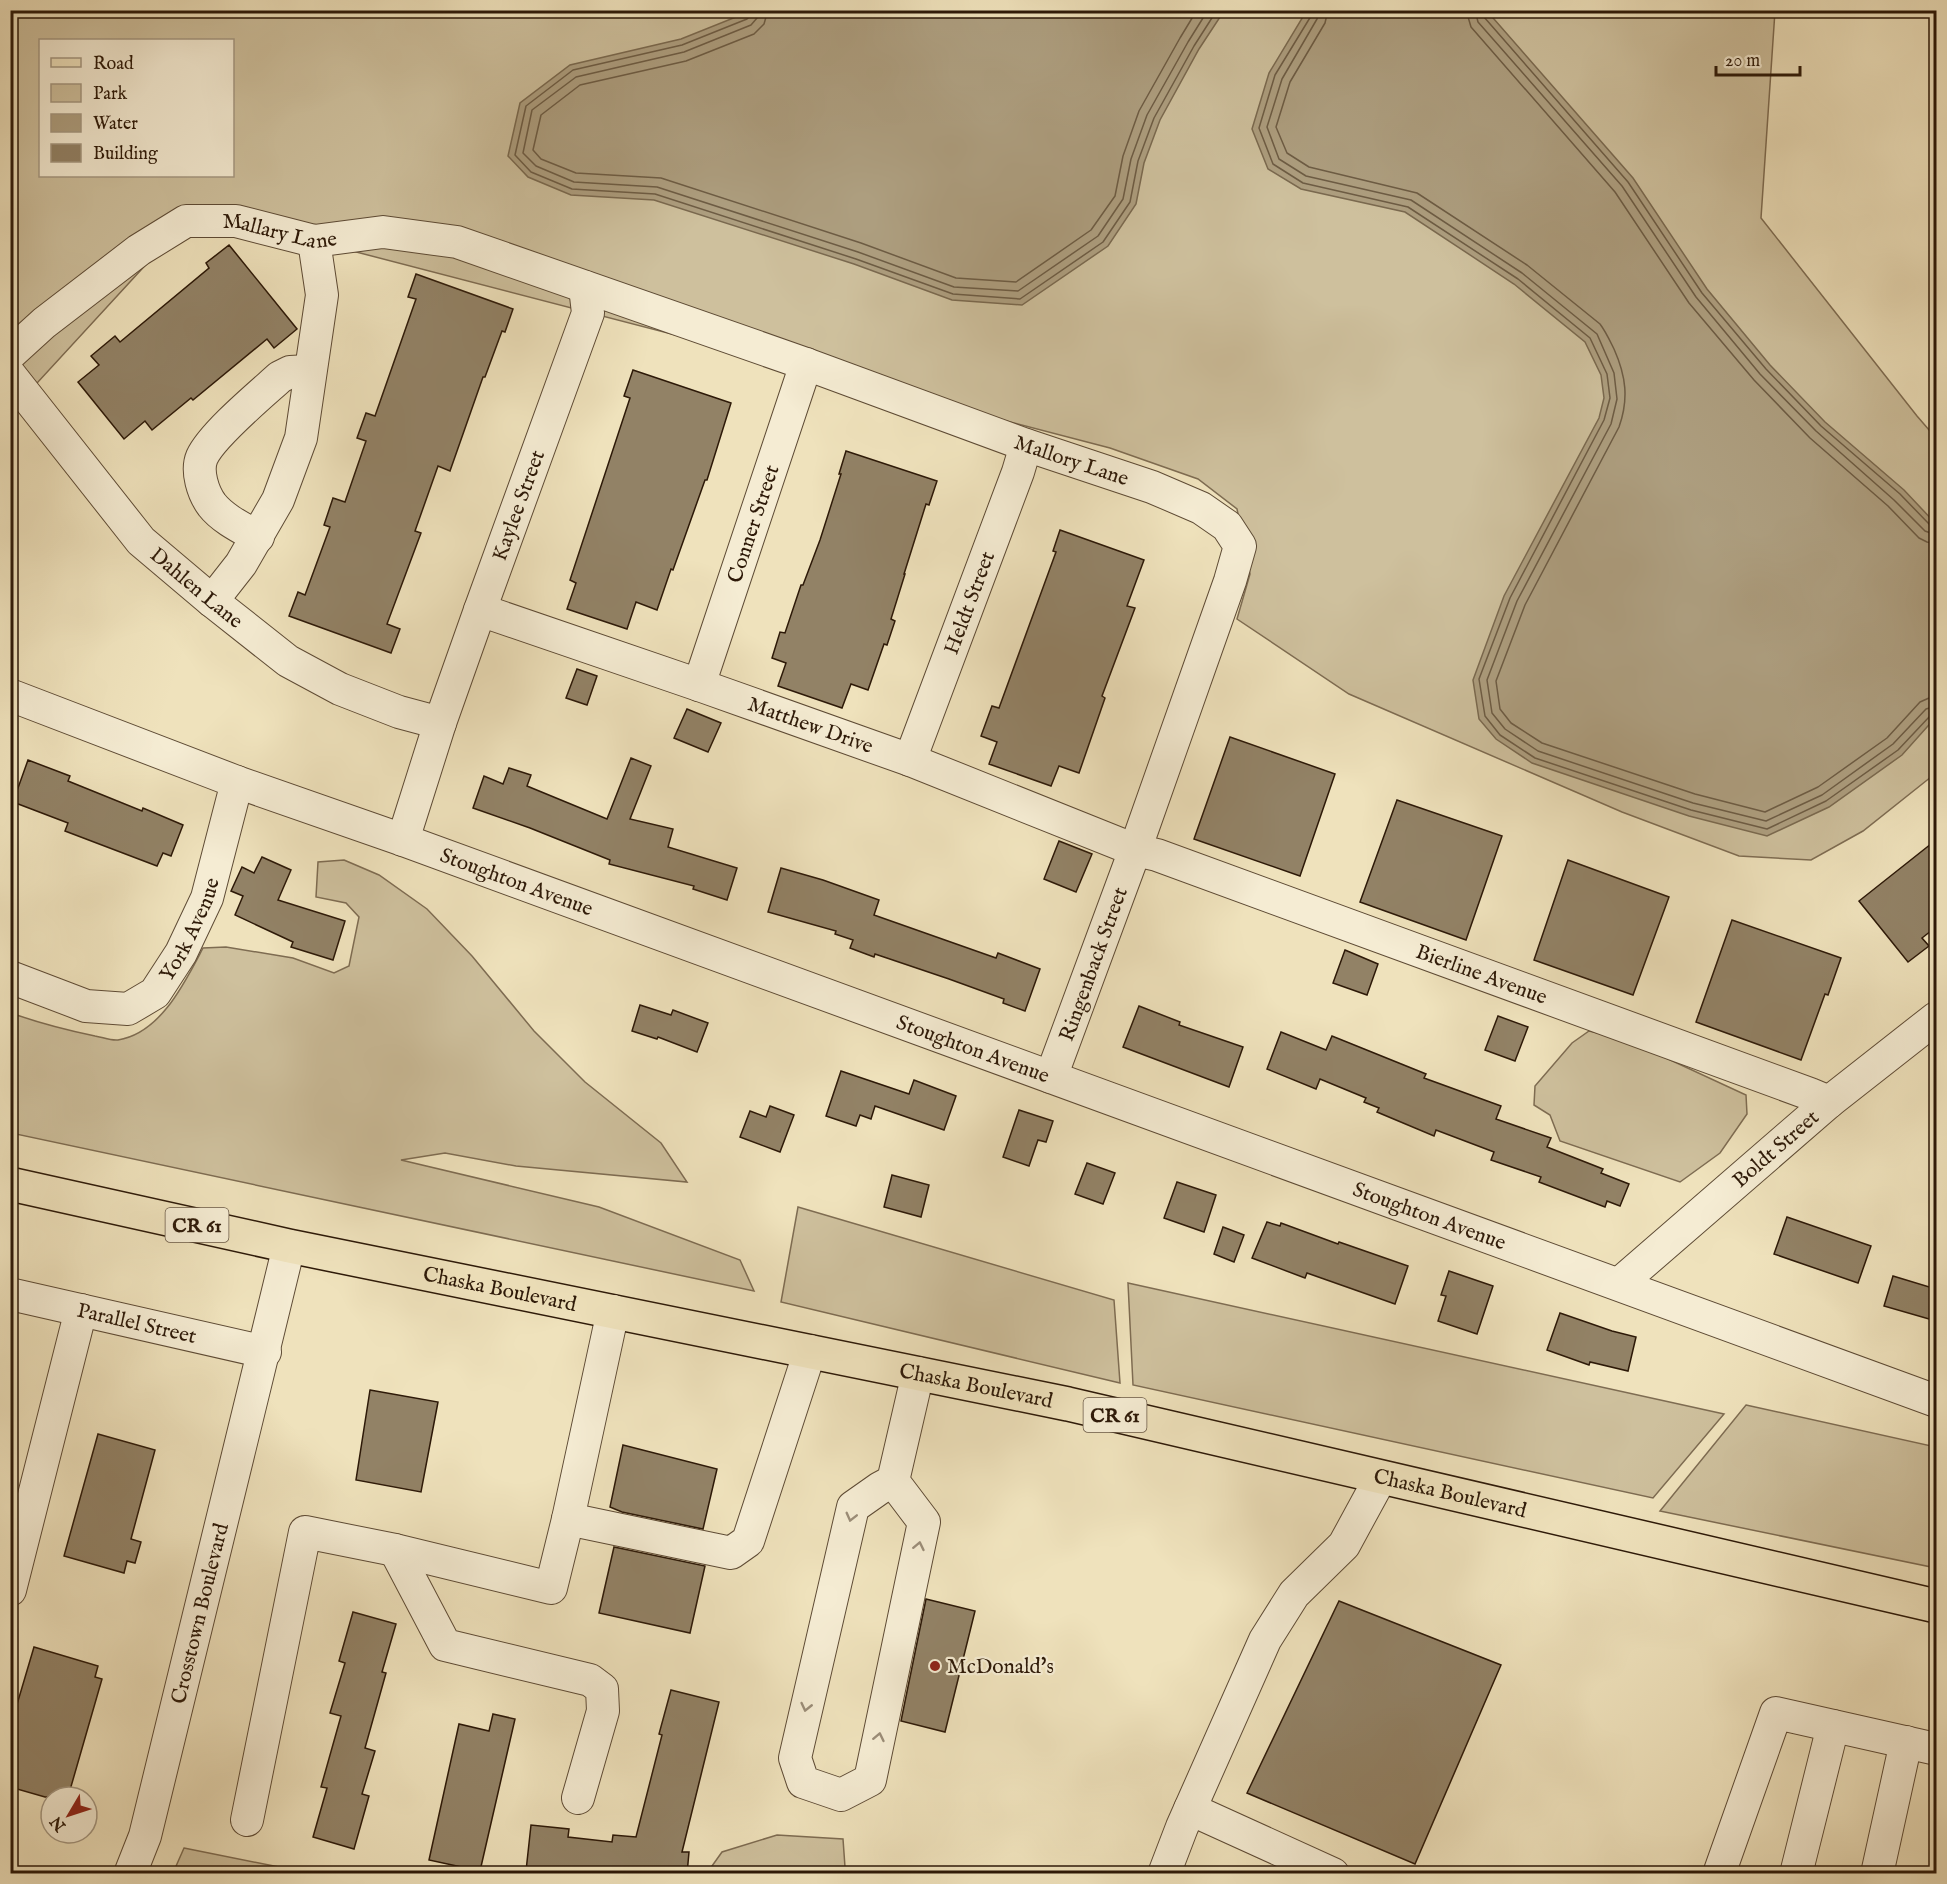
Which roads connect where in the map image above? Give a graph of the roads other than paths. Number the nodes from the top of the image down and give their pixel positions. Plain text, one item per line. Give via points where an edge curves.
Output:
1 (314, 241) junction
2 (585, 287) junction
3 (10, 354) edge
4 (806, 364) junction
5 (309, 371) junction
6 (10, 375) edge
7 (1026, 445) junction
8 (258, 537) junction
9 (213, 601) junction
10 (480, 610) junction
11 (699, 685) junction
12 (10, 695) edge
13 (440, 723) junction
14 (910, 760) junction
15 (237, 782) junction
16 (403, 840) junction
17 (1135, 850) junction
18 (10, 977) edge
19 (1936, 1018) edge
20 (1051, 1077) junction
21 (1829, 1102) junction
22 (10, 1184) edge
23 (289, 1246) junction
24 (1619, 1284) junction
25 (10, 1294) edge
26 (81, 1310) junction
27 (613, 1311) junction
28 (810, 1351) junction
29 (264, 1352) junction
30 (918, 1373) junction
31 (1936, 1401) edge
32 (1382, 1477) junction
33 (894, 1481) junction
34 (568, 1519) junction
35 (395, 1550) junction
36 (10, 1590) edge
37 (1936, 1606) edge
38 (1833, 1726) junction
39 (1906, 1742) junction
40 (1936, 1749) edge
41 (578, 1798) dead end
42 (1190, 1809) junction
43 (247, 1820) dead end
44 (130, 1874) edge
45 (1164, 1874) edge
46 (1333, 1874) edge
47 (1719, 1874) edge
48 (1796, 1874) edge
49 (1877, 1874) edge

1 - 2 street, Mallary Lane via 383,232 457,242
1 - 3 street, Mallary Lane via 236,221 186,221 139,250
1 - 5 street via 322,295
2 - 4 street, Mallory Lane
2 - 10 street, Kaylee Street via 588,313
4 - 7 street, Mallory Lane
4 - 11 street, Conner Street
5 - 8 street via 301,438 278,500
5 - 8 street via 280,377 214,441 202,458 200,476 212,504 227,519
6 - 9 street, Dahlen Lane via 141,541
7 - 14 street, Heldt Street
7 - 17 street, Mallory Lane via 1152,487 1201,508 1227,526 1240,546
8 - 9 street
9 - 13 street, Dahlen Lane via 288,661 330,684 399,712
10 - 11 street, Matthew Drive
10 - 13 street, Kaylee Street
11 - 14 street, Matthew Drive
12 - 15 street, Stoughton Avenue
13 - 16 street, Kaylee Street
14 - 17 street, Matthew Drive
15 - 16 street, Stoughton Avenue
15 - 18 street, York Avenue via 207,898 181,953 155,993 128,1009 86,1006
16 - 20 street, Stoughton Avenue
17 - 20 street, Ringenback Street
17 - 21 street, Bierline Avenue
19 - 21 street, Boldt Street
20 - 24 street, Stoughton Avenue
21 - 24 street, Boldt Street
22 - 23 main road, Chaska Boulevard / CR 61
23 - 27 main road, Chaska Boulevard / CR 61
23 - 29 street, Crosstown Boulevard
24 - 31 street, Stoughton Avenue
25 - 26 street, Parallel Street
26 - 29 street, Parallel Street
26 - 36 street
27 - 28 main road, Chaska Boulevard / CR 61
27 - 34 street
28 - 30 main road, Chaska Boulevard / CR 61
28 - 34 street via 748,1541 731,1553
29 - 44 street, Crosstown Boulevard via 145,1836
30 - 32 main road, Chaska Boulevard / CR 61
30 - 33 street
32 - 37 main road, Chaska Boulevard / CR 61
32 - 42 street via 1344,1545 1294,1594 1265,1640
33 -> 33 street via 853,1507 795,1758 803,1782 841,1795 870,1780 924,1522
34 - 35 street via 551,1588
35 - 41 street via 445,1645 590,1680 602,1689 603,1711
35 - 43 street via 305,1532
38 - 39 street
38 - 47 street via 1776,1713
38 - 48 street
39 - 40 street
39 - 49 street
42 - 45 street
42 - 46 street

